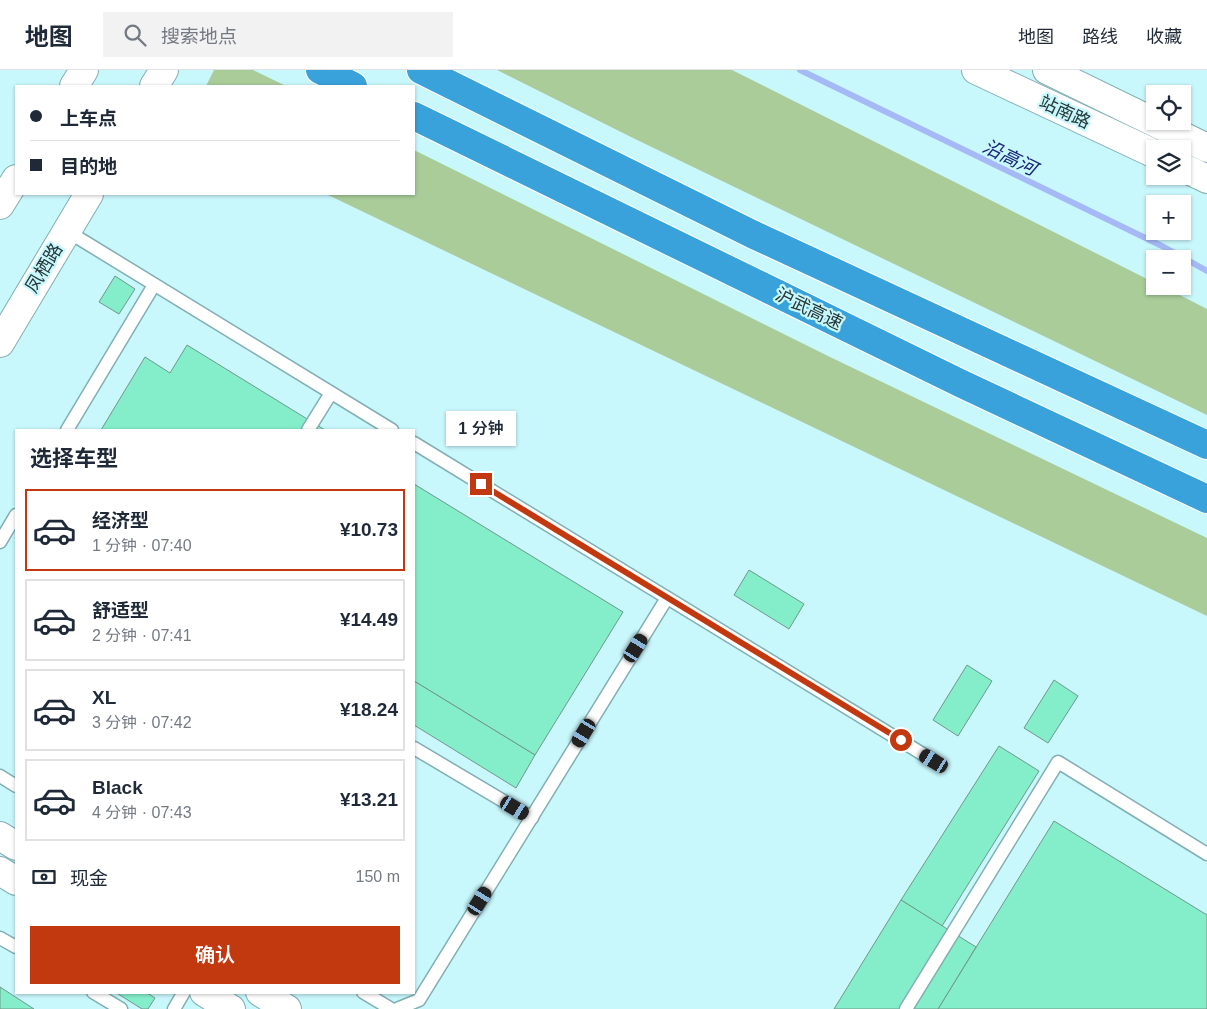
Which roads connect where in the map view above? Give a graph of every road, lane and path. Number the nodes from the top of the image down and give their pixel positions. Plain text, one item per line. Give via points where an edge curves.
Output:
1 (84, 70) edge
2 (164, 70) edge
3 (320, 70) edge
4 (421, 70) edge
5 (976, 70) edge
6 (1047, 70) edge
7 (75, 85) edge
8 (155, 85) edge
9 (351, 85) edge
10 (415, 116) edge
11 (1207, 148) edge
12 (1146, 150) edge
13 (1191, 171) edge
14 (1207, 179) edge
15 (15, 181) edge
16 (88, 195) edge
17 (0, 206) edge
18 (67, 231) junction
19 (154, 285) junction
20 (0, 343) edge
21 (331, 392) junction
22 (68, 429) edge
23 (309, 429) edge
24 (390, 429) edge
25 (415, 444) edge
26 (1207, 446) edge
27 (1207, 499) edge
28 (15, 517) edge
29 (0, 542) edge
30 (667, 598) junction
31 (415, 749) edge
32 (934, 761) dead end
33 (0, 776) edge
34 (15, 785) edge
35 (532, 818) junction
36 (0, 836) edge
37 (15, 845) edge
38 (1207, 854) edge
39 (0, 871) edge
40 (15, 880) edge
41 (0, 938) edge
42 (15, 946) edge
43 (96, 994) edge
44 (183, 994) edge
45 (207, 994) edge
46 (263, 994) edge
47 (366, 994) edge
48 (122, 1009) edge
49 (174, 1009) edge
50 (231, 1009) edge
51 (287, 1009) edge
52 (390, 1009) edge
53 (397, 1009) edge
54 (906, 1009) edge

1 - 7 street
2 - 8 street
3 - 9 highway
4 - 26 highway via 752,234
5 - 12 street, 站南路
6 - 11 street, 站南路
10 - 27 highway, 沪武高速 via 953,380
13 - 14 street
15 - 17 street
16 - 18 street, 凤栖路
18 - 19 lane
18 - 20 street, 凤栖路
19 - 21 lane
19 - 22 lane
21 - 23 lane
21 - 24 lane
25 - 30 lane
28 - 29 lane
30 - 32 lane
30 - 35 lane
31 - 35 lane
33 - 34 lane
35 - 53 lane via 419,1000
36 - 37 street
38 - 54 lane via 1058,762
39 - 40 street
41 - 42 lane
43 - 48 lane
44 - 49 lane
45 - 50 street
46 - 51 street
47 - 52 lane

